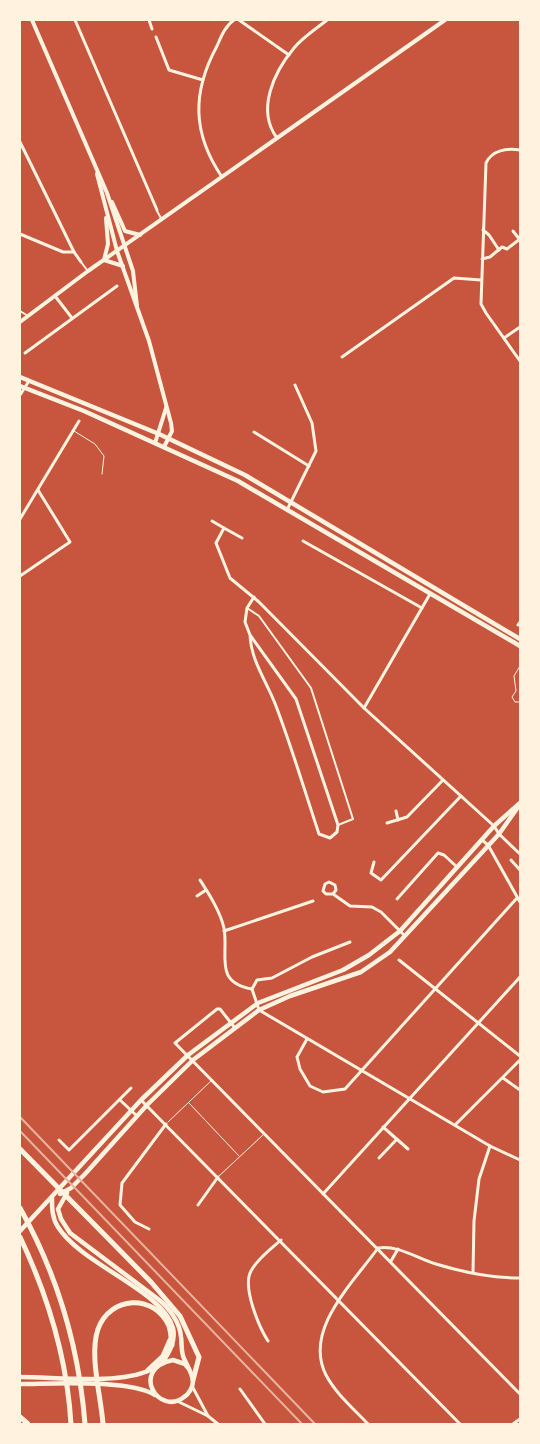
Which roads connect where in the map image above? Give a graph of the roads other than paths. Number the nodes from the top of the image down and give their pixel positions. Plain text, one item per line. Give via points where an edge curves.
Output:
1 (32, 20) edge
2 (75, 20) edge
3 (149, 20) edge
4 (234, 20) edge
5 (239, 20) edge
6 (327, 20) edge
7 (444, 20) edge
8 (152, 29) joint
9 (156, 37) joint
10 (289, 55) junction
11 (203, 80) junction
12 (277, 138) junction
13 (20, 142) edge
14 (520, 150) edge
15 (94, 162) junction
16 (222, 177) junction
17 (107, 193) junction
18 (105, 209) junction
19 (157, 210) joint
20 (162, 220) junction
21 (483, 230) junction
22 (513, 231) dead end
23 (20, 234) edge
24 (140, 234) junction
25 (520, 240) edge
26 (125, 246) junction
27 (499, 250) junction
28 (117, 251) junction
29 (74, 252) junction
30 (482, 259) junction
31 (104, 260) junction
32 (81, 262) joint
33 (123, 266) junction
34 (88, 271) junction
35 (481, 280) junction
36 (117, 286) dead end
37 (56, 296) junction
38 (138, 306) junction
39 (20, 311) edge
40 (28, 316) junction
41 (72, 318) junction
42 (20, 322) edge
43 (520, 327) edge
44 (504, 338) junction
45 (25, 353) dead end
46 (342, 357) dead end
47 (520, 361) edge
48 (20, 377) edge
49 (29, 380) junction
50 (295, 385) dead end
51 (22, 386) edge
52 (20, 395) edge
53 (88, 403) junction
54 (166, 408) junction
55 (84, 411) junction
56 (79, 421) dead end
57 (73, 430) junction
58 (254, 432) dead end
59 (159, 434) junction
60 (168, 439) junction
61 (155, 443) junction
62 (164, 447) junction
63 (309, 466) junction
64 (102, 474) dead end
65 (38, 490) junction
66 (290, 502) junction
67 (287, 511) junction
68 (20, 519) edge
69 (212, 521) dead end
70 (224, 528) junction
71 (242, 538) dead end
72 (303, 541) dead end
73 (20, 576) edge
74 (430, 594) junction
75 (254, 597) junction
76 (247, 608) junction
77 (422, 608) junction
78 (250, 635) junction
79 (520, 639) edge
80 (520, 646) edge
81 (520, 666) edge
82 (516, 691) junction
83 (520, 691) edge
84 (520, 702) edge
85 (364, 708) junction
86 (443, 780) junction
87 (461, 796) junction
88 (520, 804) edge
89 (396, 811) dead end
90 (398, 820) junction
91 (387, 823) dead end
92 (338, 825) junction
93 (494, 826) junction
94 (499, 834) junction
95 (482, 840) junction
96 (488, 845) junction
97 (520, 854) edge
98 (511, 860) dead end
99 (374, 862) dead end
100 (457, 867) junction
101 (520, 870) edge
102 (200, 880) dead end
103 (206, 890) junction
104 (333, 894) junction
105 (197, 896) dead end
106 (397, 899) dead end
107 (519, 900) edge
108 (313, 901) dead end
109 (224, 931) junction
110 (400, 931) junction
111 (405, 936) junction
112 (350, 942) dead end
113 (399, 960) dead end
114 (520, 977) edge
115 (436, 989) junction
116 (252, 990) junction
117 (258, 1003) junction
118 (259, 1010) junction
119 (231, 1023) junction
120 (478, 1023) junction
121 (235, 1028) junction
122 (307, 1039) junction
123 (188, 1055) junction
124 (520, 1056) edge
125 (194, 1060) junction
126 (520, 1060) edge
127 (362, 1070) junction
128 (502, 1078) junction
129 (212, 1080) junction
130 (131, 1088) dead end
131 (520, 1090) edge
132 (410, 1098) junction
133 (120, 1100) junction
134 (141, 1100) junction
135 (189, 1102) junction
136 (147, 1105) junction
137 (131, 1111) junction
138 (137, 1116) junction
139 (166, 1124) junction
140 (455, 1125) junction
141 (383, 1127) junction
142 (264, 1133) junction
143 (397, 1139) junction
144 (59, 1140) dead end
145 (490, 1146) junction
146 (20, 1149) edge
147 (408, 1149) dead end
148 (239, 1156) junction
149 (379, 1158) dead end
150 (520, 1160) edge
151 (218, 1178) junction
152 (71, 1188) junction
153 (323, 1194) junction
154 (52, 1198) junction
155 (198, 1205) dead end
156 (20, 1208) edge
157 (149, 1229) dead end
158 (20, 1231) edge
159 (20, 1237) edge
160 (281, 1240) junction
161 (378, 1248) junction
162 (398, 1249) junction
163 (390, 1262) junction
164 (472, 1272) junction
165 (520, 1278) edge
166 (340, 1301) junction
167 (171, 1336) junction
168 (268, 1341) dead end
169 (172, 1345) junction
170 (162, 1364) junction
171 (156, 1368) junction
172 (189, 1369) junction
173 (147, 1371) junction
174 (20, 1377) edge
175 (192, 1383) junction
176 (20, 1384) edge
177 (240, 1389) dead end
178 (520, 1394) edge
179 (160, 1398) junction
180 (177, 1401) junction
181 (20, 1416) edge
182 (208, 1416) junction
183 (520, 1419) edge
184 (28, 1424) edge
185 (71, 1424) edge
186 (85, 1424) edge
187 (103, 1424) edge
188 (218, 1424) edge
189 (265, 1424) edge
190 (368, 1424) edge
191 (460, 1424) edge
192 (513, 1424) edge

1 - 15 street
2 - 19 street
3 - 8 street
4 - 11 street via 227,26 214,51
5 - 10 street
6 - 10 street
7 - 12 street
8 - 9 street
9 - 11 street via 169,70
10 - 12 street via 268,98 268,121
11 - 16 street via 201,136 208,156
12 - 16 street
13 - 29 street
14 - 21 street via 498,152 486,163
15 - 17 street
15 - 18 street
16 - 20 street
17 - 24 street via 125,231
17 - 26 street
18 - 28 street
18 - 31 street via 108,244
19 - 20 street
20 - 24 street
21 - 27 street
21 - 30 street
22 - 25 street
23 - 29 street via 63,252
24 - 26 street
25 - 27 street via 507,249
26 - 28 street
26 - 38 street via 133,271
27 - 30 street
28 - 31 street
28 - 33 street
29 - 32 street
30 - 35 street
31 - 33 street
31 - 34 street
32 - 34 street
33 - 38 street
34 - 37 street
35 - 44 street via 483,309
35 - 46 street via 454,278
36 - 41 street
37 - 40 street
37 - 41 street
38 - 54 street
39 - 40 street
40 - 42 street
41 - 45 street
43 - 44 street
44 - 47 street
48 - 49 main road
49 - 51 street
49 - 53 main road
50 - 63 street via 312,424 316,451
51 - 52 street
51 - 55 main road
53 - 55 main road
53 - 59 main road
54 - 59 street
54 - 60 street via 172,431
55 - 61 main road
56 - 57 street
57 - 64 lane via 95,444 104,456
57 - 65 street
58 - 63 street
59 - 60 main road
59 - 61 street
60 - 62 street
60 - 66 main road via 245,474
61 - 62 main road
62 - 67 main road via 238,481
63 - 66 street
65 - 68 street
65 - 73 street via 70,542
66 - 67 street
66 - 79 main road
67 - 74 main road
69 - 70 street
70 - 71 street
70 - 75 street via 216,543 224,567 230,578
72 - 77 street
74 - 77 street
74 - 80 main road
75 - 76 street
75 - 85 street
76 - 78 street via 245,622
76 - 92 street via 259,616 311,688 353,819
77 - 85 street
78 - 92 street via 296,699
78 - 92 street via 255,660 276,705 319,834 330,838 337,832
81 - 82 lane via 514,676
82 - 83 lane
82 - 84 lane via 512,699
85 - 86 street
86 - 87 street
86 - 90 street via 407,817
87 - 93 street
87 - 99 street via 381,880 371,874
88 - 93 main road
88 - 94 main road
89 - 90 street
90 - 91 street
93 - 94 street
93 - 95 main road
94 - 96 main road
94 - 97 street
95 - 96 street
95 - 100 main road
96 - 107 street
96 - 111 main road
98 - 101 street
100 - 106 street via 438,852
100 - 110 main road
102 - 103 street
103 - 105 street
103 - 109 street
104 - 104 street via 324,893 325,884 335,885
104 - 110 street via 350,906 372,907
107 - 115 street
108 - 109 street
109 - 116 street via 226,971 234,983
110 - 111 street
110 - 117 main road via 343,970
111 - 118 main road via 390,952 361,972
112 - 116 street via 312,956 272,978 258,980
113 - 115 street
114 - 120 street
115 - 120 street
115 - 127 street
116 - 117 street
117 - 118 street
117 - 119 main road
118 - 121 main road
118 - 122 street
119 - 121 street
119 - 123 main road
119 - 123 street via 217,1009 175,1043
120 - 124 street
120 - 132 street
121 - 125 main road
122 - 127 street
122 - 127 street via 297,1057 310,1086 323,1092 335,1092 345,1088
123 - 125 street
123 - 134 main road
125 - 129 street
125 - 136 main road
126 - 128 street
127 - 132 street
128 - 131 street
128 - 140 street
129 - 135 lane
129 - 142 street
130 - 133 street
132 - 140 street
132 - 141 street
133 - 137 street
133 - 144 street via 69,1150
134 - 136 street
134 - 137 main road
135 - 139 lane
135 - 148 lane
136 - 138 main road
136 - 139 street
137 - 138 street
137 - 154 main road
138 - 152 main road
139 - 151 street
139 - 157 street via 122,1183 120,1205 135,1222
140 - 145 street
141 - 143 street
141 - 153 street
142 - 148 lane
142 - 153 street
143 - 147 street
143 - 149 street
145 - 150 street
145 - 164 street via 479,1179
146 - 175 highway via 151,1282 180,1316 199,1358
148 - 151 lane
151 - 155 street
151 - 160 street
152 - 154 main road
152 - 172 main road via 61,1200 58,1210 63,1223 75,1238 164,1305 179,1328 182,1353
153 - 161 street
154 - 158 main road
154 - 169 main road via 56,1222 70,1242 161,1309 173,1328
156 - 186 highway via 50,1271 68,1326 79,1371
159 - 185 highway via 40,1281 59,1341
160 - 166 street
160 - 168 street via 254,1266 249,1276 256,1322
161 - 162 street
161 - 163 street
161 - 166 street
162 - 163 street
162 - 164 street via 436,1264
163 - 178 street
164 - 165 street
166 - 190 street via 322,1331 320,1358 331,1383
166 - 191 street
167 - 169 highway
167 - 173 highway via 163,1356
167 - 187 highway via 165,1320 146,1305 125,1303 106,1315 98,1328 95,1350
169 - 170 main road
170 - 171 main road
170 - 172 main road via 173,1360
171 - 173 main road
171 - 179 main road via 151,1385
172 - 175 main road
173 - 174 main road via 113,1378
175 - 180 main road via 185,1397
175 - 182 street
176 - 179 main road via 114,1386 142,1390
177 - 189 street
179 - 180 main road via 168,1402
180 - 182 street
181 - 184 highway
182 - 188 street
183 - 192 street

